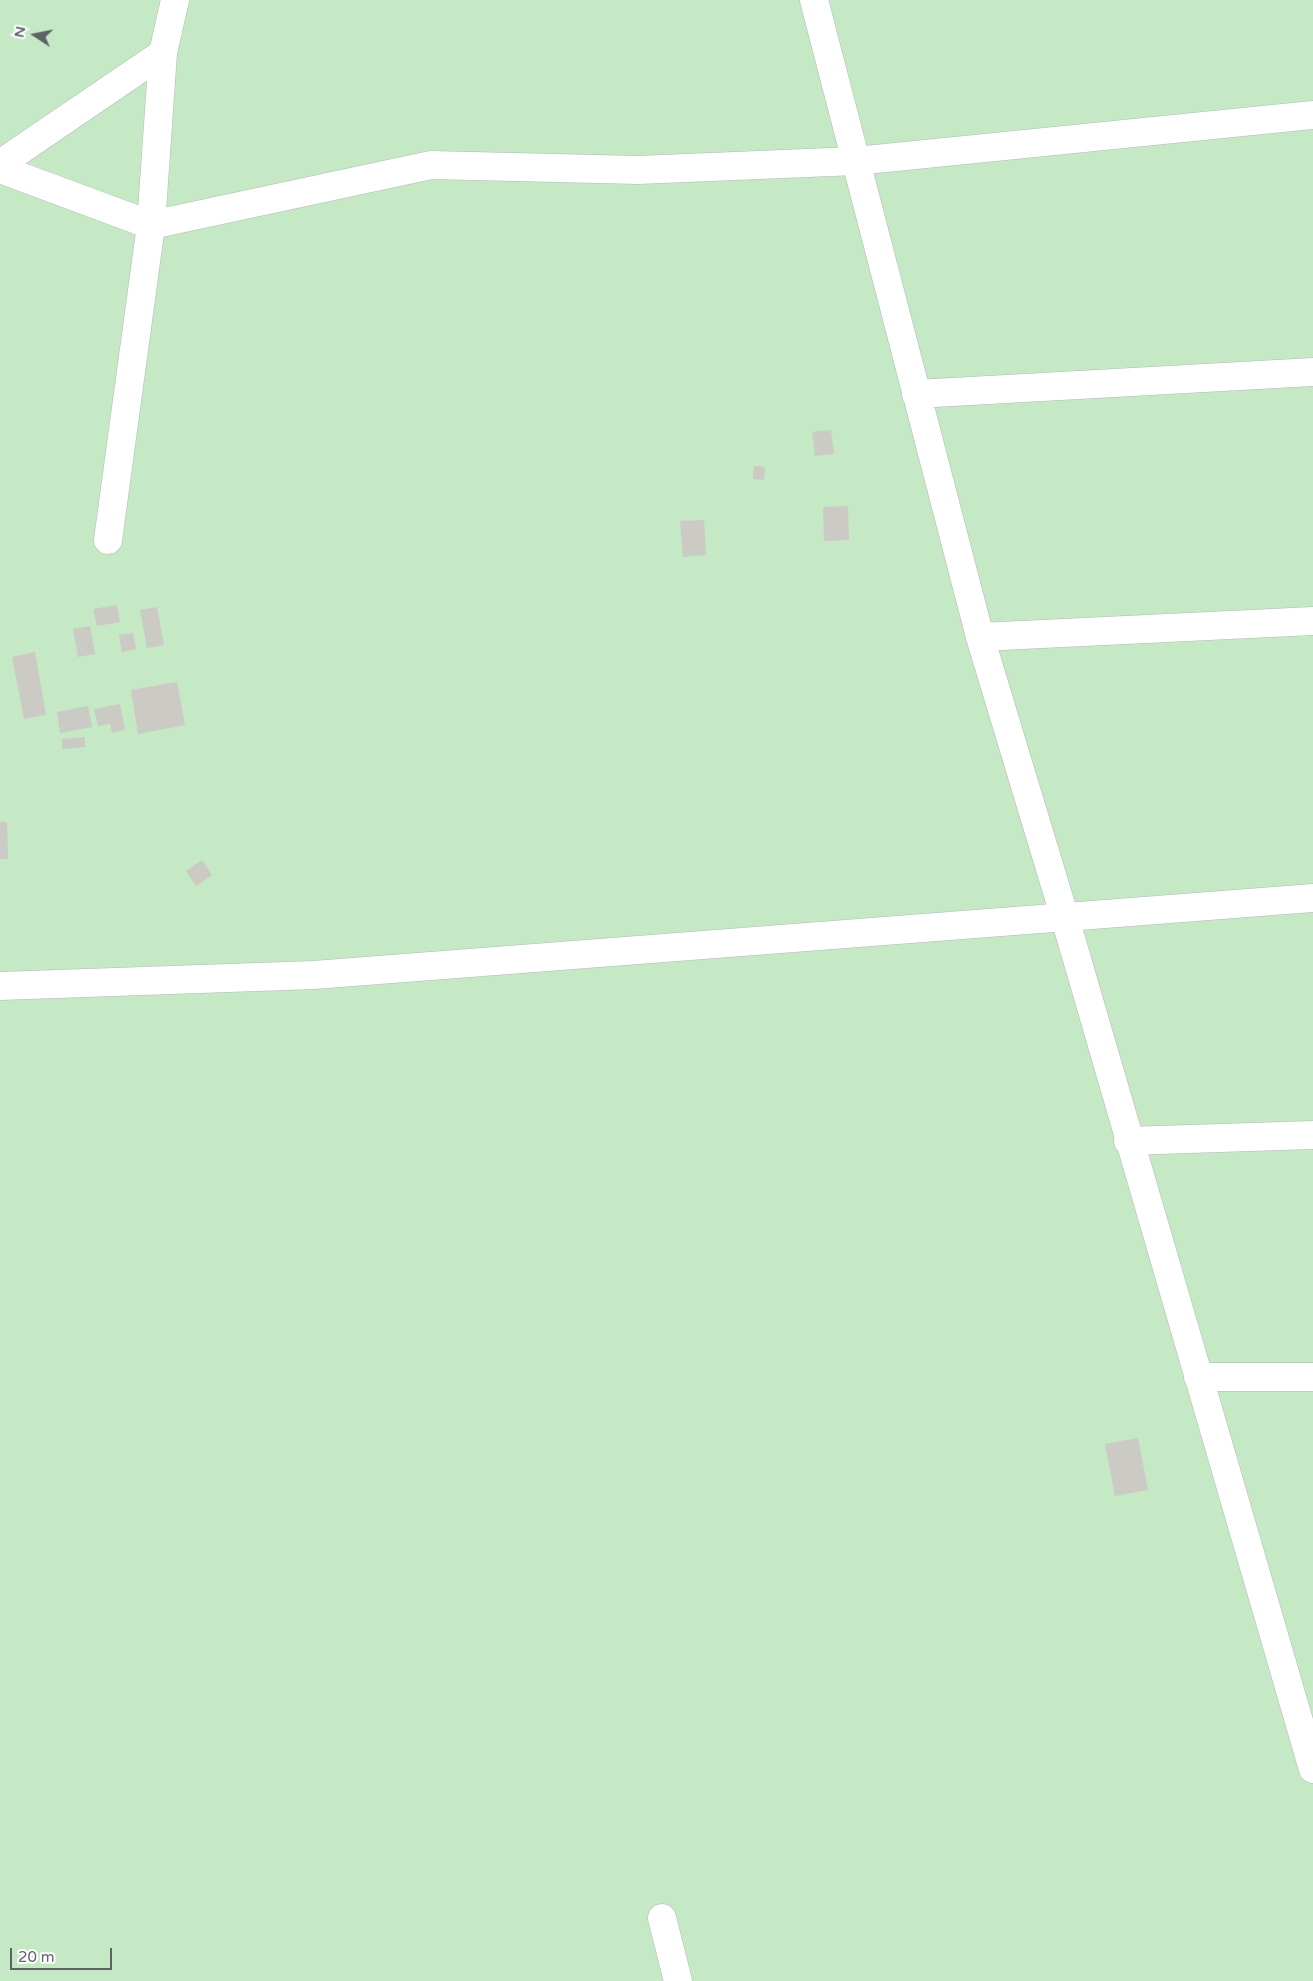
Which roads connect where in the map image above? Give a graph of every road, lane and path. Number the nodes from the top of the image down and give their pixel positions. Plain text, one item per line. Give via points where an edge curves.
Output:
1 (175, 0) edge
2 (814, 0) edge
3 (164, 53) junction
4 (1313, 115) edge
5 (856, 161) junction
6 (0, 164) edge
7 (0, 169) edge
8 (151, 225) junction
9 (1313, 372) edge
10 (916, 394) junction
11 (108, 540) dead end
12 (1313, 621) edge
13 (980, 637) junction
14 (1313, 898) edge
15 (1065, 918) junction
16 (0, 986) edge
17 (1313, 1135) edge
18 (1128, 1141) junction
19 (1198, 1377) junction
20 (1313, 1377) edge
21 (1313, 1769) edge
22 (662, 1918) dead end
23 (678, 1981) edge

1 - 3 street
2 - 5 street
3 - 6 street
3 - 8 street
4 - 5 street
5 - 8 street via 638,170 431,164
5 - 10 street
7 - 8 street
8 - 11 street
9 - 10 street
10 - 13 street
12 - 13 street
13 - 15 street
14 - 15 street
15 - 16 street via 314,975
15 - 18 street
17 - 18 street
18 - 19 street
19 - 20 street
19 - 21 street
22 - 23 street

